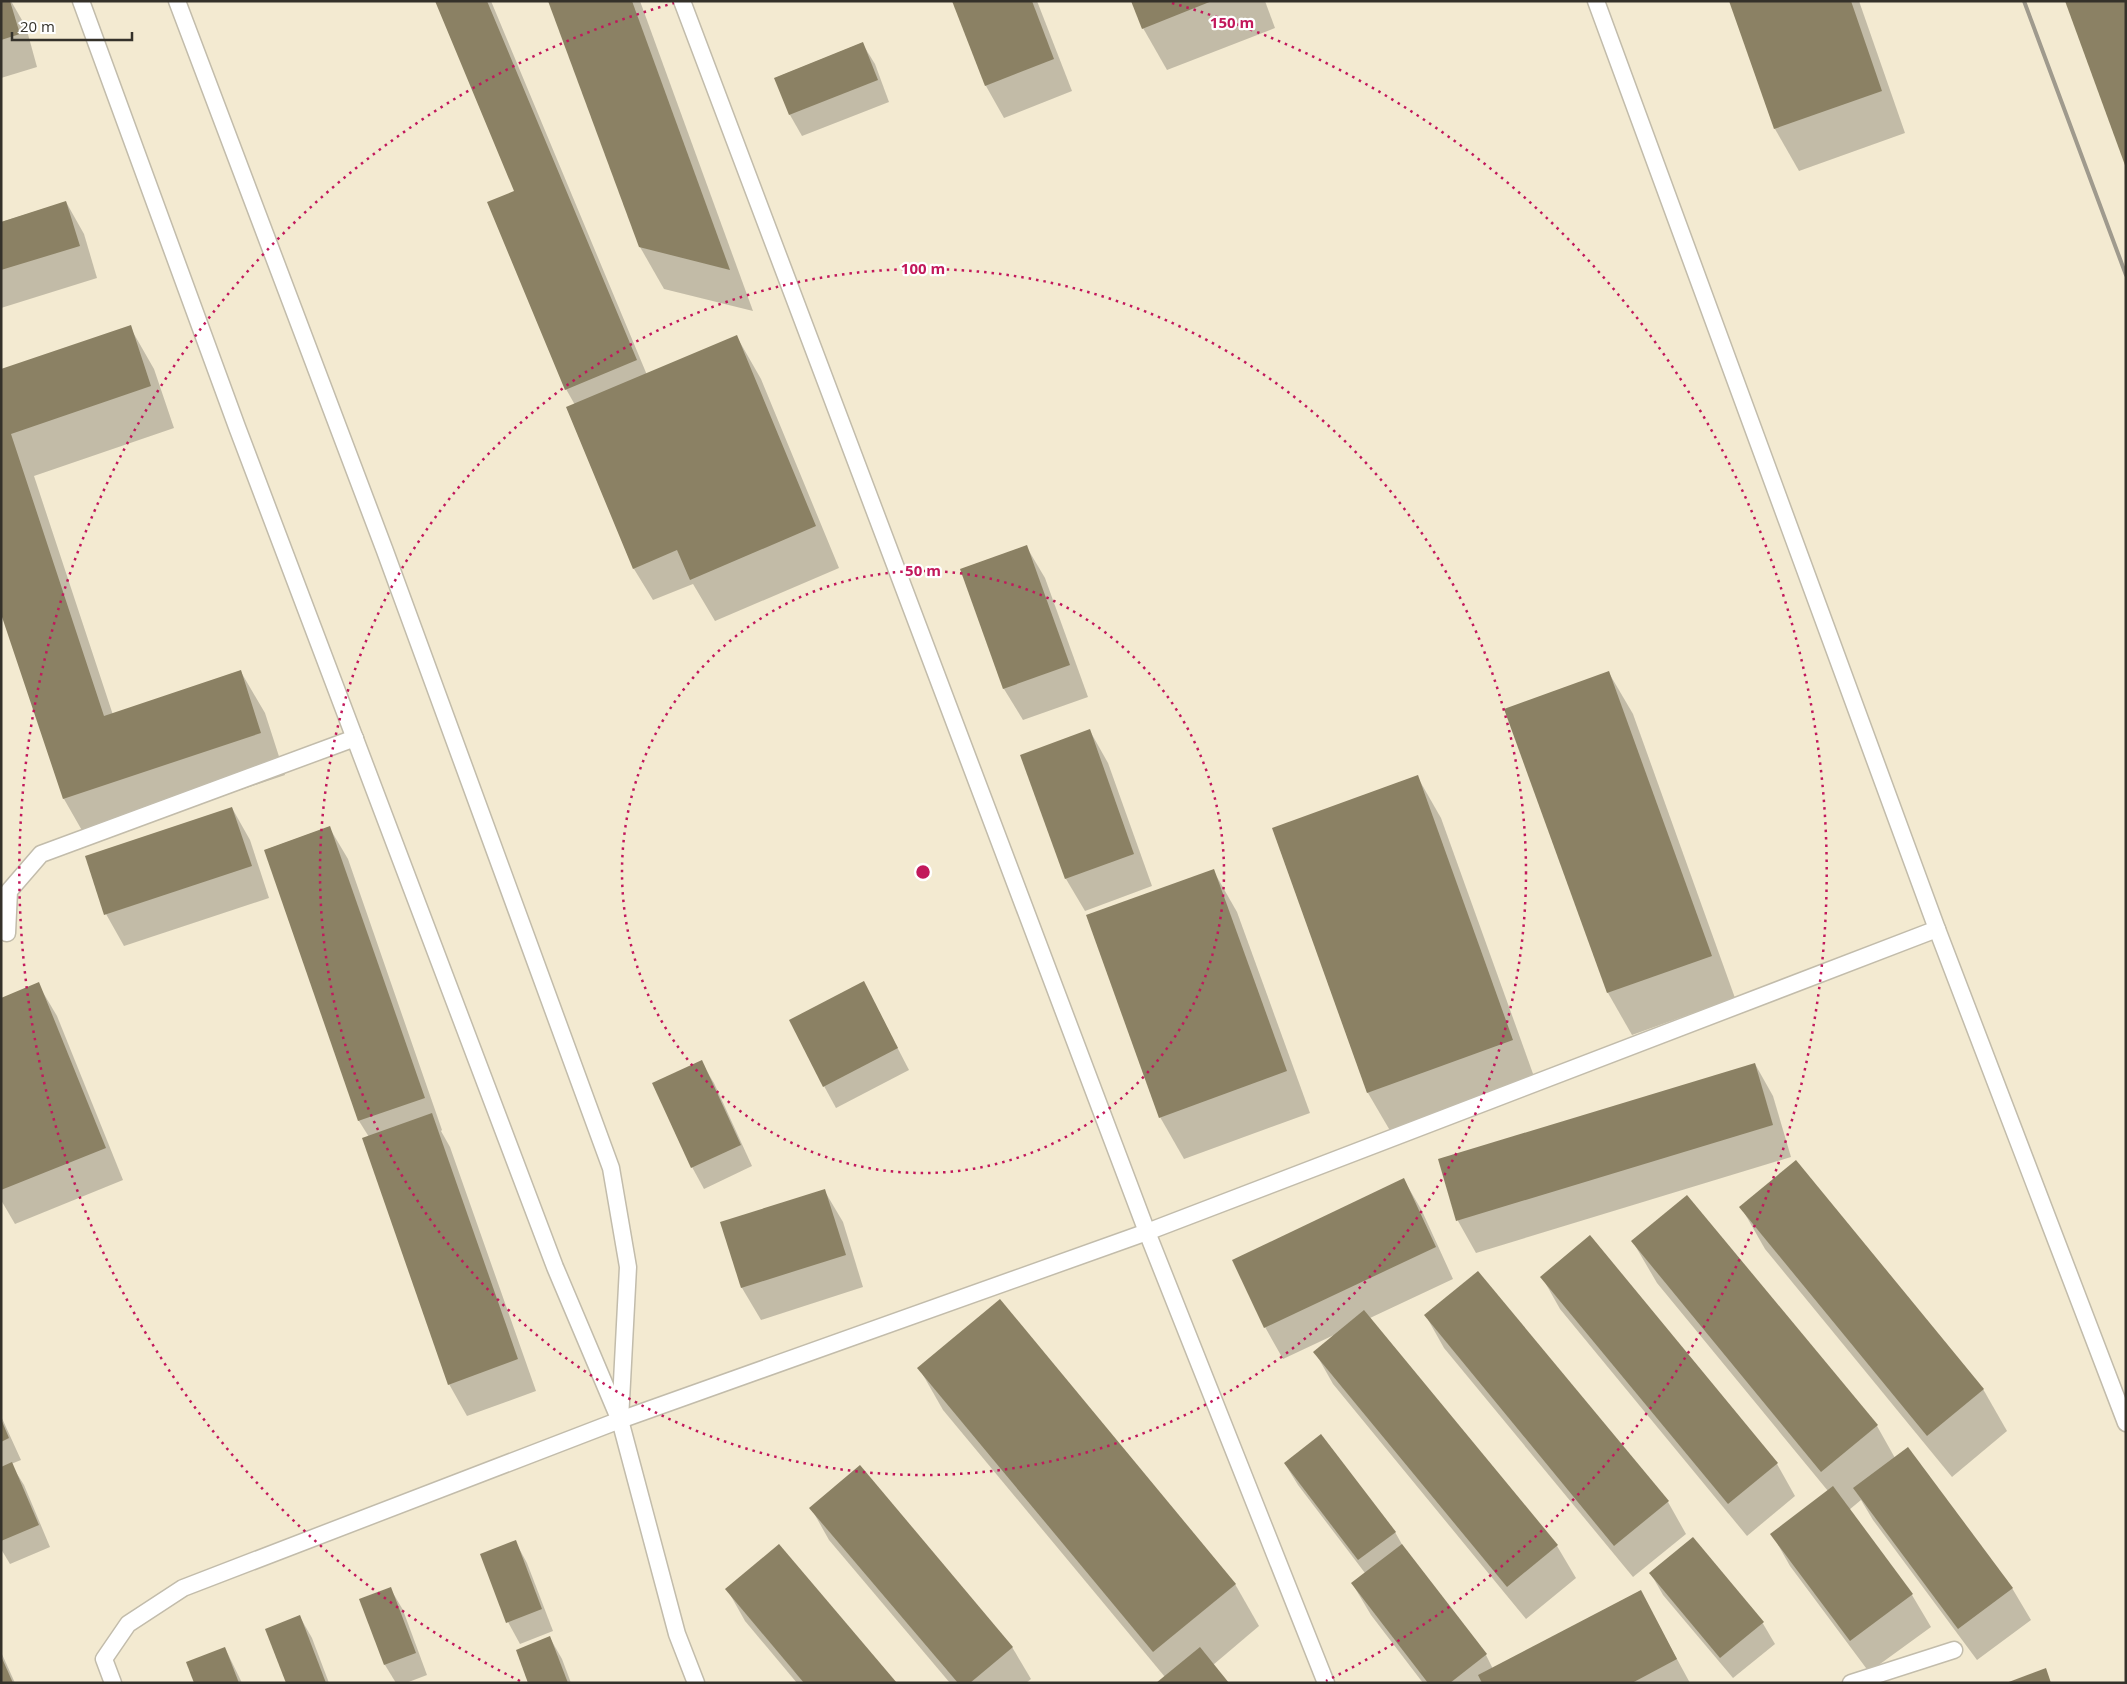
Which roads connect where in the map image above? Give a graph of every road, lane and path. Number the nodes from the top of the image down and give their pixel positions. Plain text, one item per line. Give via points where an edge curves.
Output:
1 (81, 1) edge
2 (177, 1) edge
3 (682, 1) edge
4 (1596, 1) edge
5 (355, 738) junction
6 (1937, 929) junction
7 (7, 933) dead end
8 (1147, 1232) junction
9 (620, 1420) junction
10 (2126, 1424) edge
11 (1954, 1650) dead end
12 (113, 1683) edge
13 (696, 1683) edge
14 (1326, 1683) edge
15 (1852, 1683) edge

1 - 5 lane
2 - 9 lane via 385,551 611,1168 628,1267
3 - 8 lane
4 - 6 lane
5 - 7 lane via 41,854 9,890
5 - 9 lane via 555,1267
6 - 8 lane
6 - 10 lane
8 - 9 lane
8 - 14 lane
9 - 12 lane via 183,1588 128,1624 104,1659
9 - 13 lane via 677,1634
11 - 15 lane

